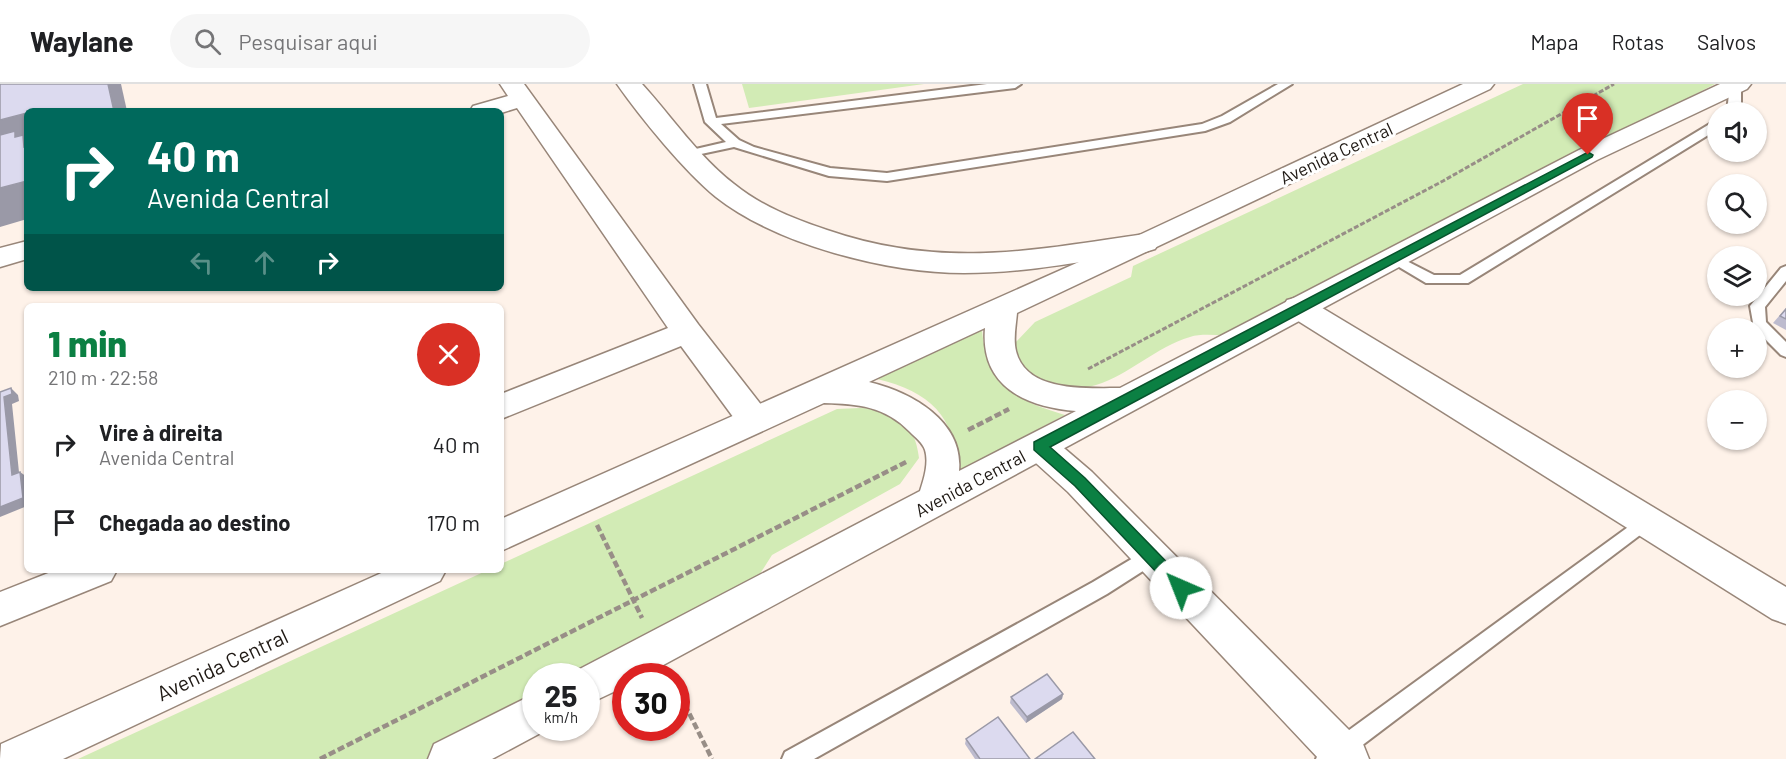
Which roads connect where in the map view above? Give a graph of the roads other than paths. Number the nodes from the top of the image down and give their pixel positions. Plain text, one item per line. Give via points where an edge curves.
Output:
1 (629, 84) edge
2 (700, 84) edge
3 (1015, 84) edge
4 (1286, 84) edge
5 (1472, 85) edge
6 (517, 91) edge
7 (1736, 94) edge
8 (487, 108) edge
9 (711, 122) junction
10 (1707, 130) edge
11 (735, 143) junction
12 (691, 154) junction
13 (1145, 243) junction
14 (24, 251) edge
15 (0, 258) edge
16 (1391, 258) junction
17 (1786, 271) edge
18 (1003, 306) junction
19 (1298, 307) junction
20 (687, 332) junction
21 (1786, 351) edge
22 (819, 391) junction
23 (1124, 400) junction
24 (504, 406) edge
25 (754, 420) junction
26 (1039, 446) junction
27 (935, 502) junction
28 (1646, 521) junction
29 (504, 535) edge
30 (1150, 556) junction
31 (90, 573) edge
32 (420, 573) edge
33 (1786, 607) edge
34 (0, 609) edge
35 (600, 679) edge
36 (522, 720) edge
37 (1338, 756) edge
38 (16, 759) edge
39 (448, 759) edge
40 (793, 759) edge

1 - 12 main road
2 - 9 lane
3 - 9 lane
4 - 11 lane via 1205,127 887,177 829,172
5 - 13 main road, Avenida Central
6 - 8 main road
6 - 20 main road
7 - 16 main road, Avenida Central via 1588,155
9 - 11 lane
10 - 16 lane via 1463,280 1431,280
11 - 12 lane
12 - 13 main road via 719,185 774,220 856,249 904,260 955,264 1007,262
13 - 18 main road, Avenida Central
14 - 15 main road
16 - 19 main road, Avenida Central
17 - 21 lane via 1756,306 1759,324
18 - 22 main road, Avenida Central
18 - 23 main road via 1001,354 1018,381 1041,393 1068,398
19 - 23 main road, Avenida Central
19 - 28 main road
20 - 24 main road
20 - 25 main road
22 - 25 main road, Avenida Central
22 - 27 main road via 861,390 889,398 917,416 941,444 942,472
23 - 26 main road, Avenida Central
25 - 29 main road, Avenida Central
26 - 27 main road, Avenida Central
26 - 30 main road via 1080,482
27 - 35 main road, Avenida Central
28 - 33 main road
28 - 37 lane
30 - 37 main road
30 - 40 lane via 1101,588
31 - 34 main road
32 - 38 main road, Avenida Central
36 - 39 main road

